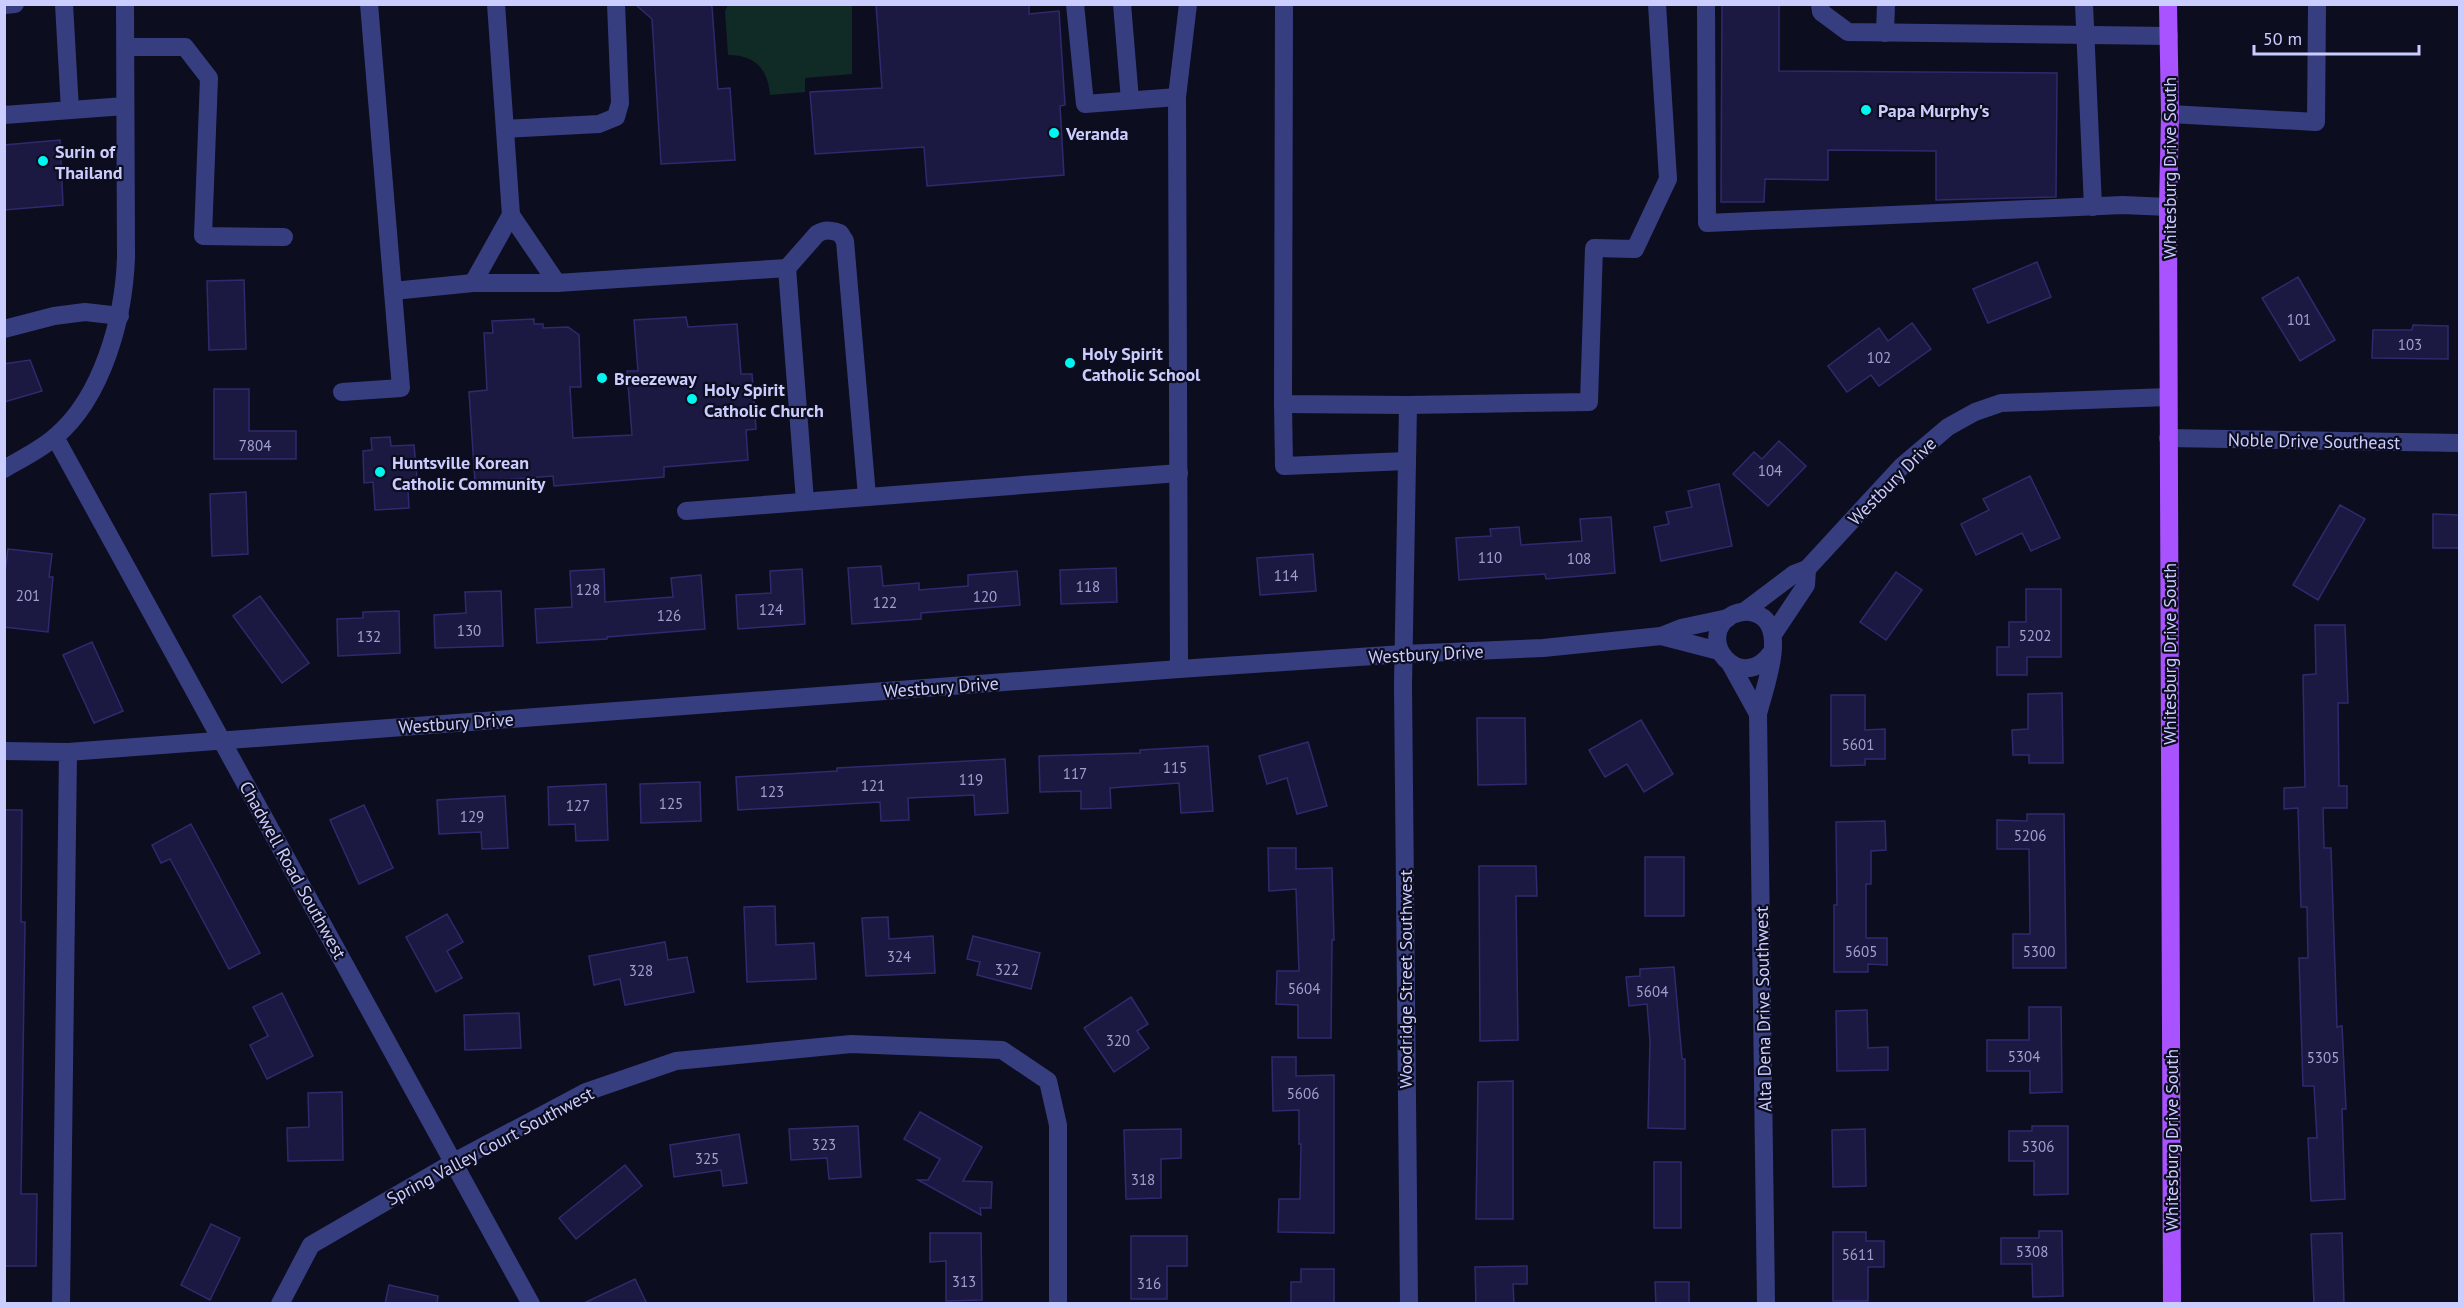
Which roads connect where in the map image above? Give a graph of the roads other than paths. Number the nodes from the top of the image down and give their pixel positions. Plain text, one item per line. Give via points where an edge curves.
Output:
1 (15, 4) edge
2 (64, 4) edge
3 (125, 4) edge
4 (369, 4) edge
5 (496, 4) edge
6 (616, 4) edge
7 (1075, 4) edge
8 (1122, 4) edge
9 (1188, 4) edge
10 (1284, 4) edge
11 (1657, 4) edge
12 (1706, 4) edge
13 (1820, 4) edge
14 (1886, 4) edge
15 (2084, 4) edge
16 (2168, 4) edge
17 (2317, 4) edge
18 (4, 5) edge
19 (1885, 33) junction
20 (2084, 35) junction
21 (2169, 36) junction
22 (126, 47) junction
23 (1177, 98) junction
24 (1130, 100) junction
25 (125, 106) junction
26 (70, 110) junction
27 (2170, 114) junction
28 (4, 115) edge
29 (505, 129) junction
30 (2093, 207) junction
31 (2168, 207) junction
32 (511, 215) junction
33 (284, 237) dead end
34 (787, 267) junction
35 (473, 283) junction
36 (557, 283) junction
37 (393, 291) junction
38 (120, 316) junction
39 (4, 329) edge
40 (342, 392) dead end
41 (2168, 397) junction
42 (1283, 404) junction
43 (1408, 405) junction
44 (55, 437) junction
45 (2168, 438) junction
46 (2460, 443) edge
47 (1407, 462) junction
48 (9, 464) edge
49 (1179, 472) junction
50 (867, 496) junction
51 (805, 501) junction
52 (686, 511) dead end
53 (1807, 569) junction
54 (1737, 614) junction
55 (1774, 633) junction
56 (1661, 636) junction
57 (1772, 652) junction
58 (1403, 654) junction
59 (1725, 658) junction
60 (1179, 669) junction
61 (1758, 714) junction
62 (222, 740) junction
63 (4, 751) edge
64 (68, 752) junction
65 (454, 1162) junction
66 (61, 1304) edge
67 (280, 1304) edge
68 (531, 1304) edge
69 (1058, 1304) edge
70 (1409, 1304) edge
71 (1766, 1304) edge
72 (2172, 1304) edge

1 - 18 street
2 - 26 street
3 - 22 street
4 - 37 street
5 - 29 street
6 - 29 street via 620,103 616,117 599,123
7 - 24 street via 1085,104
8 - 24 street
9 - 23 street
10 - 42 street
11 - 43 street via 1668,179 1635,249 1594,248 1589,402
12 - 30 street via 1707,223
13 - 19 street via 1821,12 1848,32
14 - 19 street
15 - 20 street
16 - 21 main road, Whitesburg Drive South
17 - 27 street via 2316,122
19 - 20 street
20 - 21 street
20 - 30 street
21 - 27 main road, Whitesburg Drive South
22 - 25 street
22 - 33 street via 185,47 209,78 203,236
23 - 24 street
23 - 49 street
25 - 26 street
25 - 38 street via 126,257
26 - 28 street
27 - 31 main road, Whitesburg Drive South
29 - 32 street
30 - 31 street
31 - 41 main road, Whitesburg Drive South
32 - 35 street
32 - 36 street
34 - 36 street
34 - 50 street via 822,231 840,233 845,242
34 - 51 street
35 - 36 street
35 - 37 street
37 - 40 street via 401,388
38 - 39 street via 85,312
38 - 44 street via 105,365 71,420
41 - 45 main road, Whitesburg Drive South
41 - 53 street, Westbury Drive via 2001,403 1975,412 1948,427 1902,466
42 - 43 street
42 - 47 street via 1284,466
43 - 47 street, Woodridge Street Southwest
44 - 48 street
44 - 62 street, Chadwell Road Southwest
45 - 46 street, Noble Drive Southeast
45 - 72 main road, Whitesburg Drive South
47 - 58 street, Woodridge Street Southwest
49 - 50 street
49 - 60 street
50 - 51 street
51 - 52 street
53 - 54 street, Westbury Drive
53 - 55 street, Westbury Drive via 1806,585
54 - 55 street via 1763,617
54 - 56 street, Westbury Drive
54 - 59 street via 1718,633
55 - 57 street
56 - 58 street, Westbury Drive via 1543,648
56 - 59 street, Westbury Drive
57 - 59 street via 1758,666 1740,668
57 - 61 street, Alta Dena Drive Southwest
58 - 60 street, Westbury Drive
58 - 70 street, Woodridge Street Southwest
59 - 61 street, Alta Dena Drive Southwest
60 - 62 street, Westbury Drive
61 - 71 street, Alta Dena Drive Southwest
62 - 64 street, Westbury Drive
62 - 65 street, Chadwell Road Southwest
63 - 64 street, Westbury Drive
64 - 66 street
65 - 67 street, Spring Valley Court Southwest via 311,1245
65 - 68 street, Chadwell Road Southwest
65 - 69 street, Spring Valley Court Southwest via 586,1092 676,1061 851,1044 1002,1050 1048,1081 1058,1125

